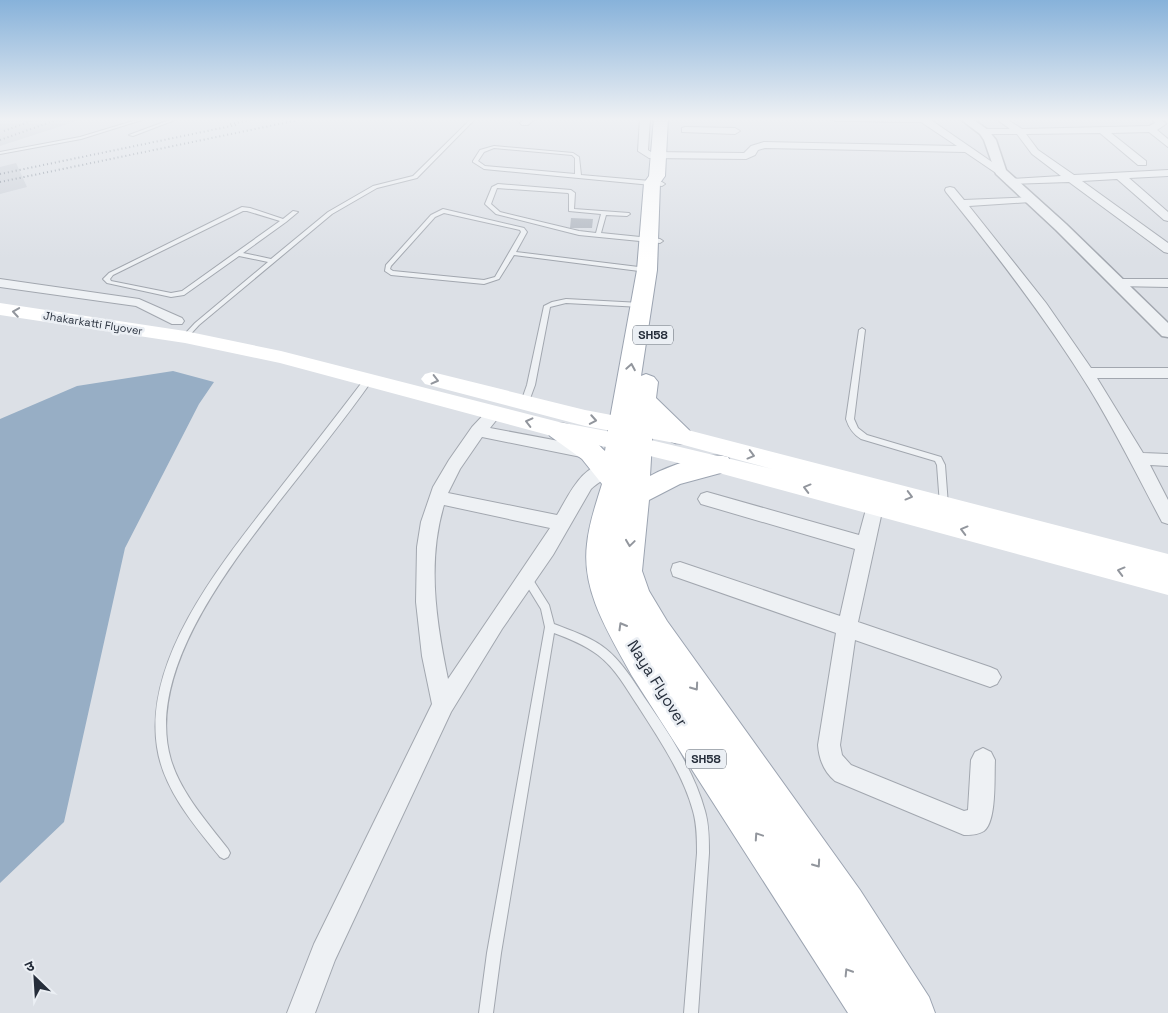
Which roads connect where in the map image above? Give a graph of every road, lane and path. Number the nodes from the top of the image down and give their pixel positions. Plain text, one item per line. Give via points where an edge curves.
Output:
1 (428, 165) edge
2 (482, 165) edge
3 (577, 165) edge
4 (654, 165) edge
5 (658, 165) edge
6 (665, 165) edge
7 (992, 165) edge
8 (998, 165) edge
9 (1052, 165) edge
10 (658, 170) junction
11 (1000, 171) junction
12 (1168, 173) edge
13 (1119, 175) junction
14 (578, 176) junction
15 (1068, 178) junction
16 (1011, 182) junction
17 (950, 190) dead end
18 (1030, 199) junction
19 (961, 203) junction
20 (295, 212) dead end
21 (604, 213) junction
22 (627, 214) dead end
23 (1168, 218) edge
24 (1128, 219) junction
25 (284, 221) junction
26 (598, 236) junction
27 (654, 240) junction
28 (1168, 249) edge
29 (513, 253) junction
30 (237, 254) junction
31 (272, 260) junction
32 (647, 270) junction
33 (1119, 283) junction
34 (1168, 283) edge
35 (0, 284) edge
36 (0, 296) edge
37 (641, 306) junction
38 (0, 309) edge
39 (186, 327) junction
40 (862, 330) dead end
41 (1168, 332) edge
42 (1086, 373) junction
43 (1168, 373) edge
44 (369, 379) junction
45 (644, 401) junction
46 (525, 402) junction
47 (494, 413) junction
48 (559, 430) junction
49 (478, 431) junction
50 (630, 434) junction
51 (680, 436) junction
52 (1139, 459) junction
53 (1168, 460) edge
54 (719, 464) junction
55 (613, 476) junction
56 (438, 498) junction
57 (707, 499) dead end
58 (944, 505) junction
59 (874, 506) junction
60 (1168, 517) edge
61 (561, 523) junction
62 (865, 544) junction
63 (1168, 565) edge
64 (680, 570) dead end
65 (528, 578) junction
66 (1168, 583) edge
67 (550, 627) junction
68 (847, 627) junction
69 (990, 677) dead end
70 (443, 705) junction
71 (983, 760) dead end
72 (224, 853) dead end
73 (300, 1012) edge
74 (486, 1013) edge
75 (691, 1013) edge
76 (874, 1013) edge
77 (913, 1013) edge

1 - 31 lane via 408,179 375,187 347,202
2 - 14 lane
3 - 14 lane
4 - 10 street
5 - 10 main road, SH58
6 - 10 street
7 - 11 street
8 - 11 street
9 - 15 street
10 - 14 lane
10 - 27 main road, SH58
11 - 16 street
12 - 13 street
13 - 15 street
13 - 23 street
15 - 16 street
15 - 24 street
16 - 18 street
17 - 19 street
18 - 19 street
18 - 33 street
19 - 42 street via 998,247
20 - 25 lane
21 - 22 lane
21 - 26 lane
21 - 26 lane via 571,210 572,193 561,189 498,186 488,204 498,213
23 - 24 street
24 - 28 street
25 - 30 lane
25 - 30 lane via 248,208 242,209 106,279 177,295
26 - 27 lane
27 - 32 main road, SH58
27 - 45 main road, SH58 via 660,271
29 - 29 lane via 496,278 484,282 387,270 433,216 443,211 522,229 524,232
29 - 32 lane
30 - 31 lane
31 - 39 lane
32 - 37 main road, SH58
33 - 34 street
33 - 41 street
35 - 39 street via 139,303
36 - 39 main road, Jhakarkatti Flyover
37 - 46 lane via 566,301 547,306 532,385
50 -> 37 main road, SH58
39 -> 38 main road, Jhakarkatti Flyover via 150,332
39 - 44 main road via 281,357
39 -> 46 main road via 299,344
40 - 58 lane via 850,419 852,426 864,436 938,459
42 - 43 street
42 - 52 street
44 - 47 main road
44 - 72 lane via 219,577 174,658 161,720 162,747 187,805
45 - 50 main road, SH58
45 - 51 main road
46 -> 50 main road
48 -> 47 main road
47 - 49 street
48 - 50 main road
48 - 55 main road via 577,440
49 - 55 street
49 - 56 street
50 - 51 main road
50 - 54 main road
50 - 55 main road, SH58
51 -> 58 main road
52 - 53 street
52 - 60 street
54 - 55 main road via 672,476
59 -> 54 main road
55 - 61 street via 593,476
76 -> 55 main road, Naya Flyover / SH58 via 644,665 614,612 601,564 601,545
55 -> 77 main road, Naya Flyover / SH58 via 627,571 636,596 656,631 845,905
56 - 61 street
56 - 70 street via 428,538 426,583 433,664
57 - 62 street
58 - 63 main road
59 - 62 street
66 -> 59 main road
61 - 65 street
62 - 68 street
64 - 68 street
65 - 67 lane via 546,608
65 - 70 street
67 - 74 lane
67 - 75 lane via 590,642 619,668 685,775 702,829 703,853
68 - 69 street
68 - 71 street via 829,745 835,767 964,824 975,822 980,816
70 - 73 street via 324,954

